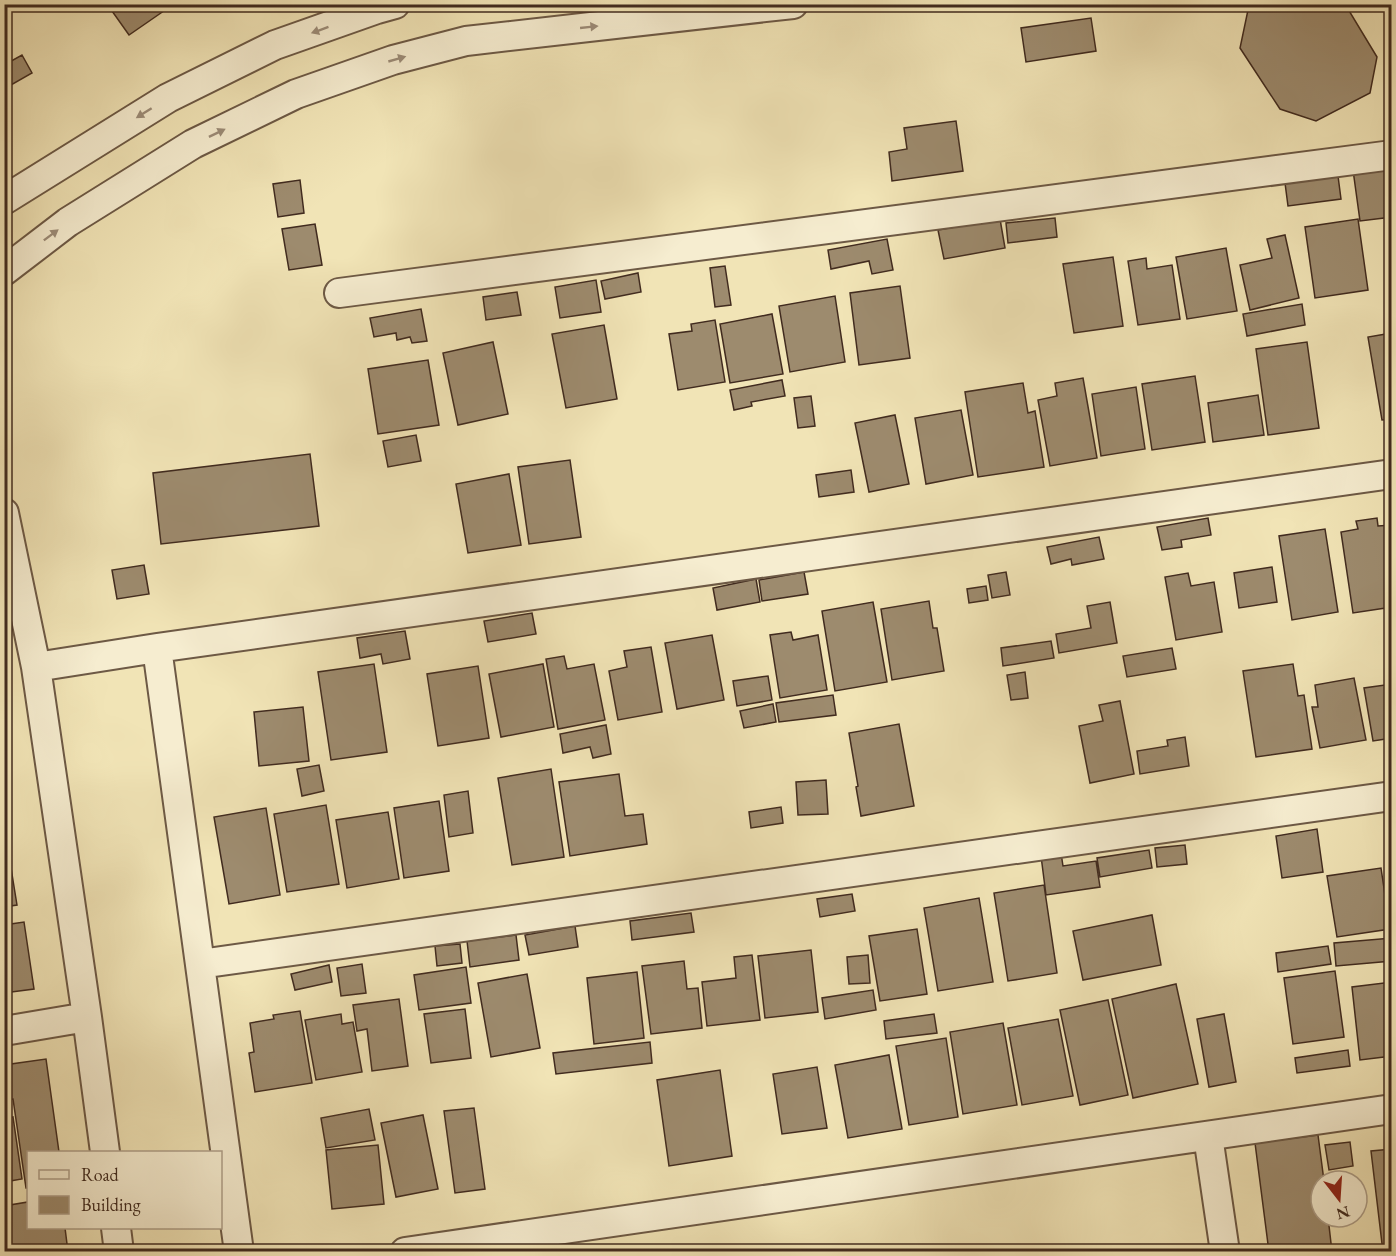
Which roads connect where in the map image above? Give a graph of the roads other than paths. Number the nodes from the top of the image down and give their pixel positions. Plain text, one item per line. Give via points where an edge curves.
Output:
1 (396, 4) edge
2 (793, 4) edge
3 (1392, 155) edge
4 (4, 200) edge
5 (4, 271) edge
6 (339, 293) dead end
7 (1392, 474) edge
8 (4, 513) edge
9 (157, 648) junction
10 (36, 667) junction
11 (1392, 796) edge
12 (200, 964) junction
13 (87, 1017) junction
14 (4, 1031) edge
15 (1392, 1109) edge
16 (1208, 1136) junction
17 (105, 1151) edge
18 (116, 1229) edge
19 (119, 1251) edge
20 (239, 1251) edge
21 (405, 1251) edge
22 (1225, 1251) edge

1 -> 4 street via 276,45 168,98
5 -> 2 street via 68,222 193,144 296,94 393,60 466,41
3 - 6 street
7 - 9 street
8 - 10 street
9 - 10 street
9 - 12 street
10 - 13 street
11 - 12 street
12 - 20 street
13 - 14 street
13 - 17 street
15 - 16 street
16 - 21 street
16 - 22 street
18 - 19 street

